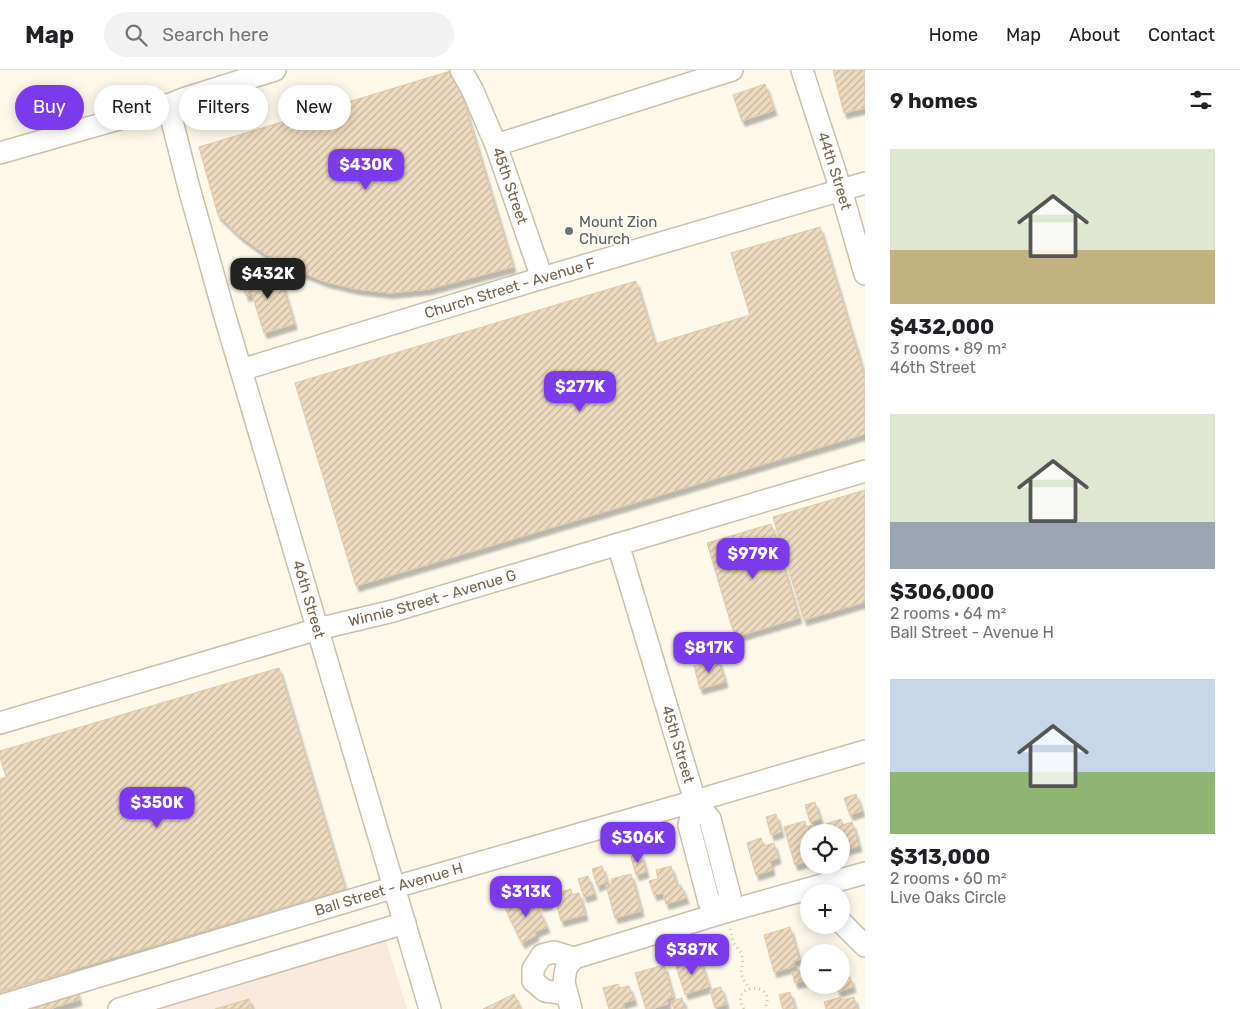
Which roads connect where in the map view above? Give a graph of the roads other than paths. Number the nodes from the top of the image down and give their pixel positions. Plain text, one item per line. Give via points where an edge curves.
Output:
1 (275, 70) edge
2 (461, 70) edge
3 (732, 70) edge
4 (802, 70) edge
5 (169, 105) edge
6 (169, 109) edge
7 (94, 126) edge
8 (496, 145) junction
9 (0, 153) edge
10 (865, 183) edge
11 (841, 190) junction
12 (865, 274) edge
13 (542, 278) junction
14 (241, 370) junction
15 (865, 471) edge
16 (618, 544) junction
17 (318, 629) junction
18 (0, 723) edge
19 (865, 751) edge
20 (695, 801) junction
21 (865, 873) edge
22 (839, 884) edge
23 (395, 887) junction
24 (800, 895) edge
25 (725, 912) junction
26 (405, 923) junction
27 (850, 931) edge
28 (865, 946) edge
29 (570, 963) junction
30 (569, 1002) edge
31 (0, 1006) edge
32 (119, 1009) edge
33 (430, 1009) edge

1 - 5 street
2 - 8 street, 45th Street
3 - 8 street
4 - 11 street, 44th Street
6 - 14 street, 46th Street
7 - 9 street
8 - 13 street, 45th Street
10 - 11 street, Church Street - Avenue F
11 - 12 street, 44th Street
11 - 13 street, Church Street - Avenue F
13 - 14 street, Church Street - Avenue F
14 - 17 street, 46th Street
15 - 16 street, Winnie Street - Avenue G
16 - 17 street, Winnie Street - Avenue G via 393,611
16 - 20 street, 45th Street
17 - 18 street, Winnie Street - Avenue G
17 - 23 street, 46th Street
19 - 20 street, Ball Street - Avenue H
20 - 23 street, Ball Street - Avenue H
20 - 25 street, 45th Street via 710,819 730,896
21 - 22 street
23 - 26 street, 46th Street
23 - 31 street, Ball Street - Avenue H
24 - 25 street
25 - 29 street
26 - 32 street
26 - 33 street, 46th Street
27 - 28 street
29 - 30 street via 564,982
29 - 30 street via 554,952 542,955 533,969 533,982

